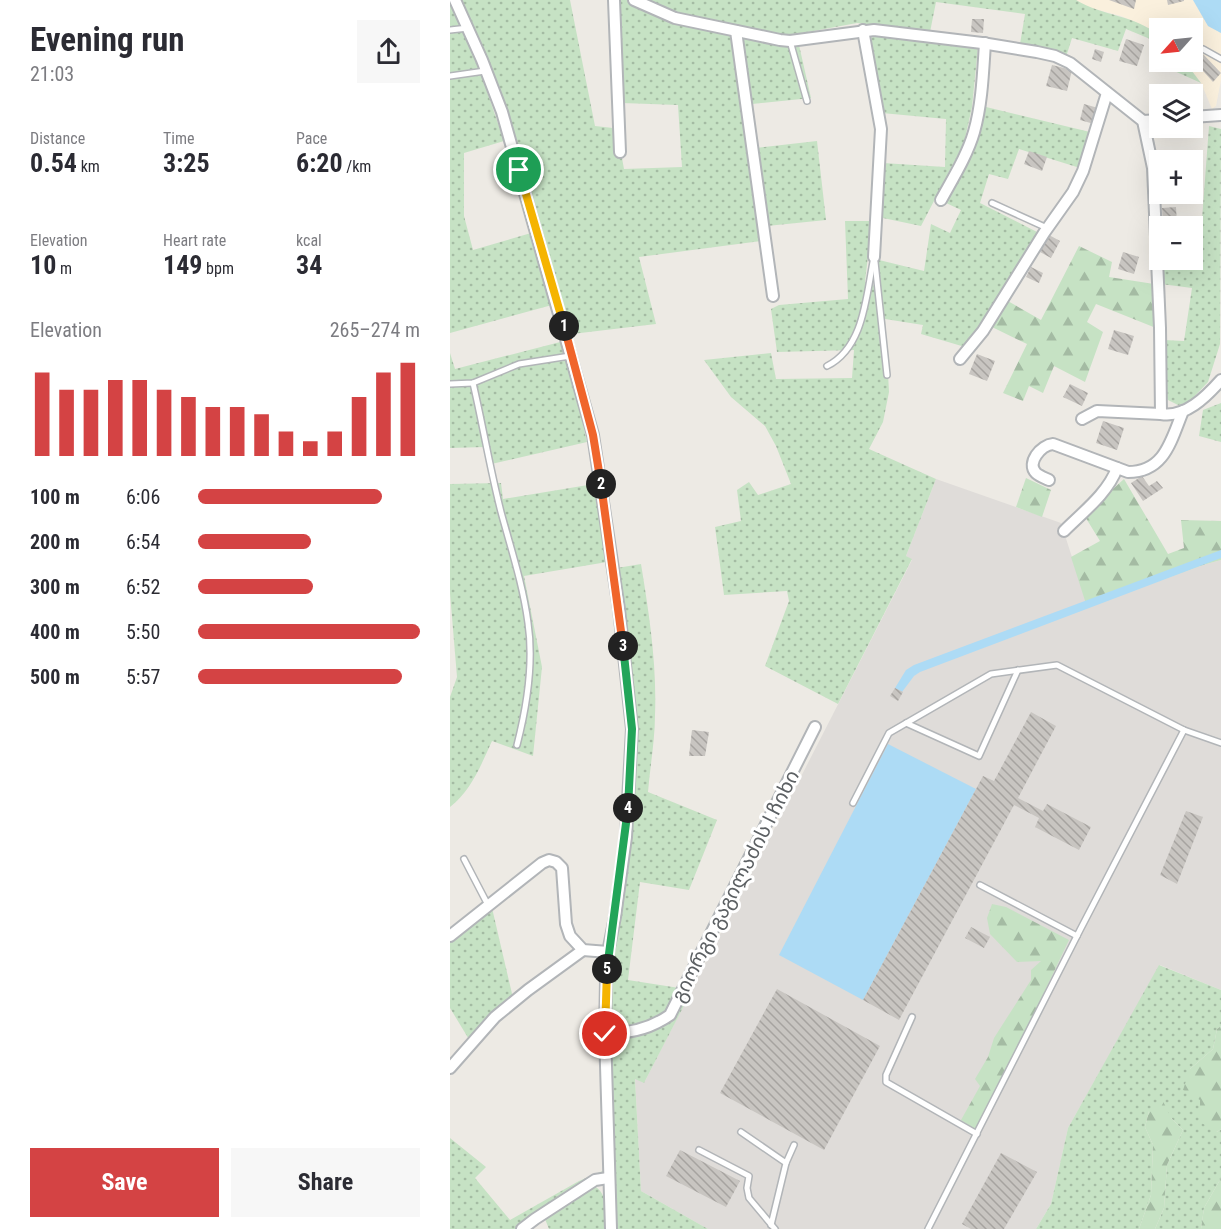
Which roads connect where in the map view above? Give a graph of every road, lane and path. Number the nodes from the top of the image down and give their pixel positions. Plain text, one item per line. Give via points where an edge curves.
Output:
1 (455, 0) edge
2 (614, 0) edge
3 (634, 0) edge
4 (468, 28) junction
5 (450, 30) edge
6 (863, 30) junction
7 (736, 31) junction
8 (790, 41) junction
9 (985, 43) junction
10 (1203, 50) dead end
11 (1221, 59) edge
12 (485, 71) junction
13 (450, 76) edge
14 (1107, 93) junction
15 (807, 101) dead end
16 (1220, 112) edge
17 (1203, 115) edge
18 (1143, 121) junction
19 (1149, 121) edge
20 (621, 152) dead end
21 (941, 200) dead end
22 (992, 203) dead end
23 (1047, 228) junction
24 (874, 257) junction
25 (773, 296) dead end
26 (572, 356) junction
27 (960, 359) dead end
28 (827, 366) dead end
29 (887, 375) dead end
30 (1221, 380) edge
31 (473, 383) junction
32 (450, 384) edge
33 (1221, 395) edge
34 (1207, 397) junction
35 (1183, 411) junction
36 (1161, 414) junction
37 (1082, 419) dead end
38 (1117, 468) junction
39 (1049, 480) dead end
40 (1064, 531) dead end
41 (1018, 670) junction
42 (906, 723) junction
43 (815, 727) dead end
44 (1184, 730) junction
45 (1221, 743) edge
46 (518, 745) dead end
47 (853, 803) dead end
48 (464, 859) dead end
49 (980, 885) dead end
50 (489, 907) junction
51 (450, 936) edge
52 (1077, 936) junction
53 (583, 950) junction
54 (608, 952) junction
55 (912, 1017) dead end
56 (605, 1034) junction
57 (450, 1068) edge
58 (741, 1132) dead end
59 (977, 1134) junction
60 (794, 1145) dead end
61 (699, 1150) dead end
62 (786, 1163) junction
63 (608, 1178) junction
64 (773, 1227) edge
65 (522, 1229) edge
66 (611, 1229) edge
67 (928, 1229) edge

1 - 4 street
2 - 20 street
3 - 7 street via 675,18
4 - 5 lane
4 - 12 street
6 - 8 street
6 - 9 street
6 - 24 street via 881,129
7 - 8 street
7 - 25 street
8 - 15 lane
9 - 14 street via 1055,56
9 - 21 street via 974,133
10 - 11 lane
12 - 13 lane
12 - 26 street via 504,122
14 - 18 street
14 - 23 street via 1083,171
16 - 17 street
18 - 19 street
18 - 36 street via 1153,168
22 - 23 lane
23 - 27 street via 983,331
24 - 28 lane via 860,324 849,349
24 - 29 lane
26 - 31 lane via 519,364
26 - 54 street via 593,435 632,729 626,837
30 - 34 street
31 - 32 lane
31 - 46 lane via 528,622 530,659
33 - 34 street
34 - 35 street
35 - 36 street via 1169,416
35 - 38 street via 1154,466 1138,472
36 - 37 street via 1097,411
38 - 39 street via 1053,444 1046,445 1032,465 1037,475
38 - 40 street via 1105,490
41 - 42 lane via 991,674
41 - 42 lane via 980,756
41 - 44 lane via 1057,665
42 - 47 lane via 889,733
43 - 56 street, გიორგი გაგილაძის I ჩიხი via 670,1015 656,1025
44 - 45 lane
44 - 52 lane
48 - 50 lane
49 - 52 lane
50 - 51 street
50 - 53 street via 542,863 556,862 562,868 566,924 570,936
52 - 59 lane
53 - 54 street
53 - 57 street via 495,1017
54 - 56 street
55 - 59 lane via 886,1082
56 - 63 street
58 - 62 lane
59 - 67 lane
60 - 62 lane
61 - 64 lane via 749,1176 749,1198
62 - 64 lane
63 - 65 street via 595,1180
63 - 66 street

